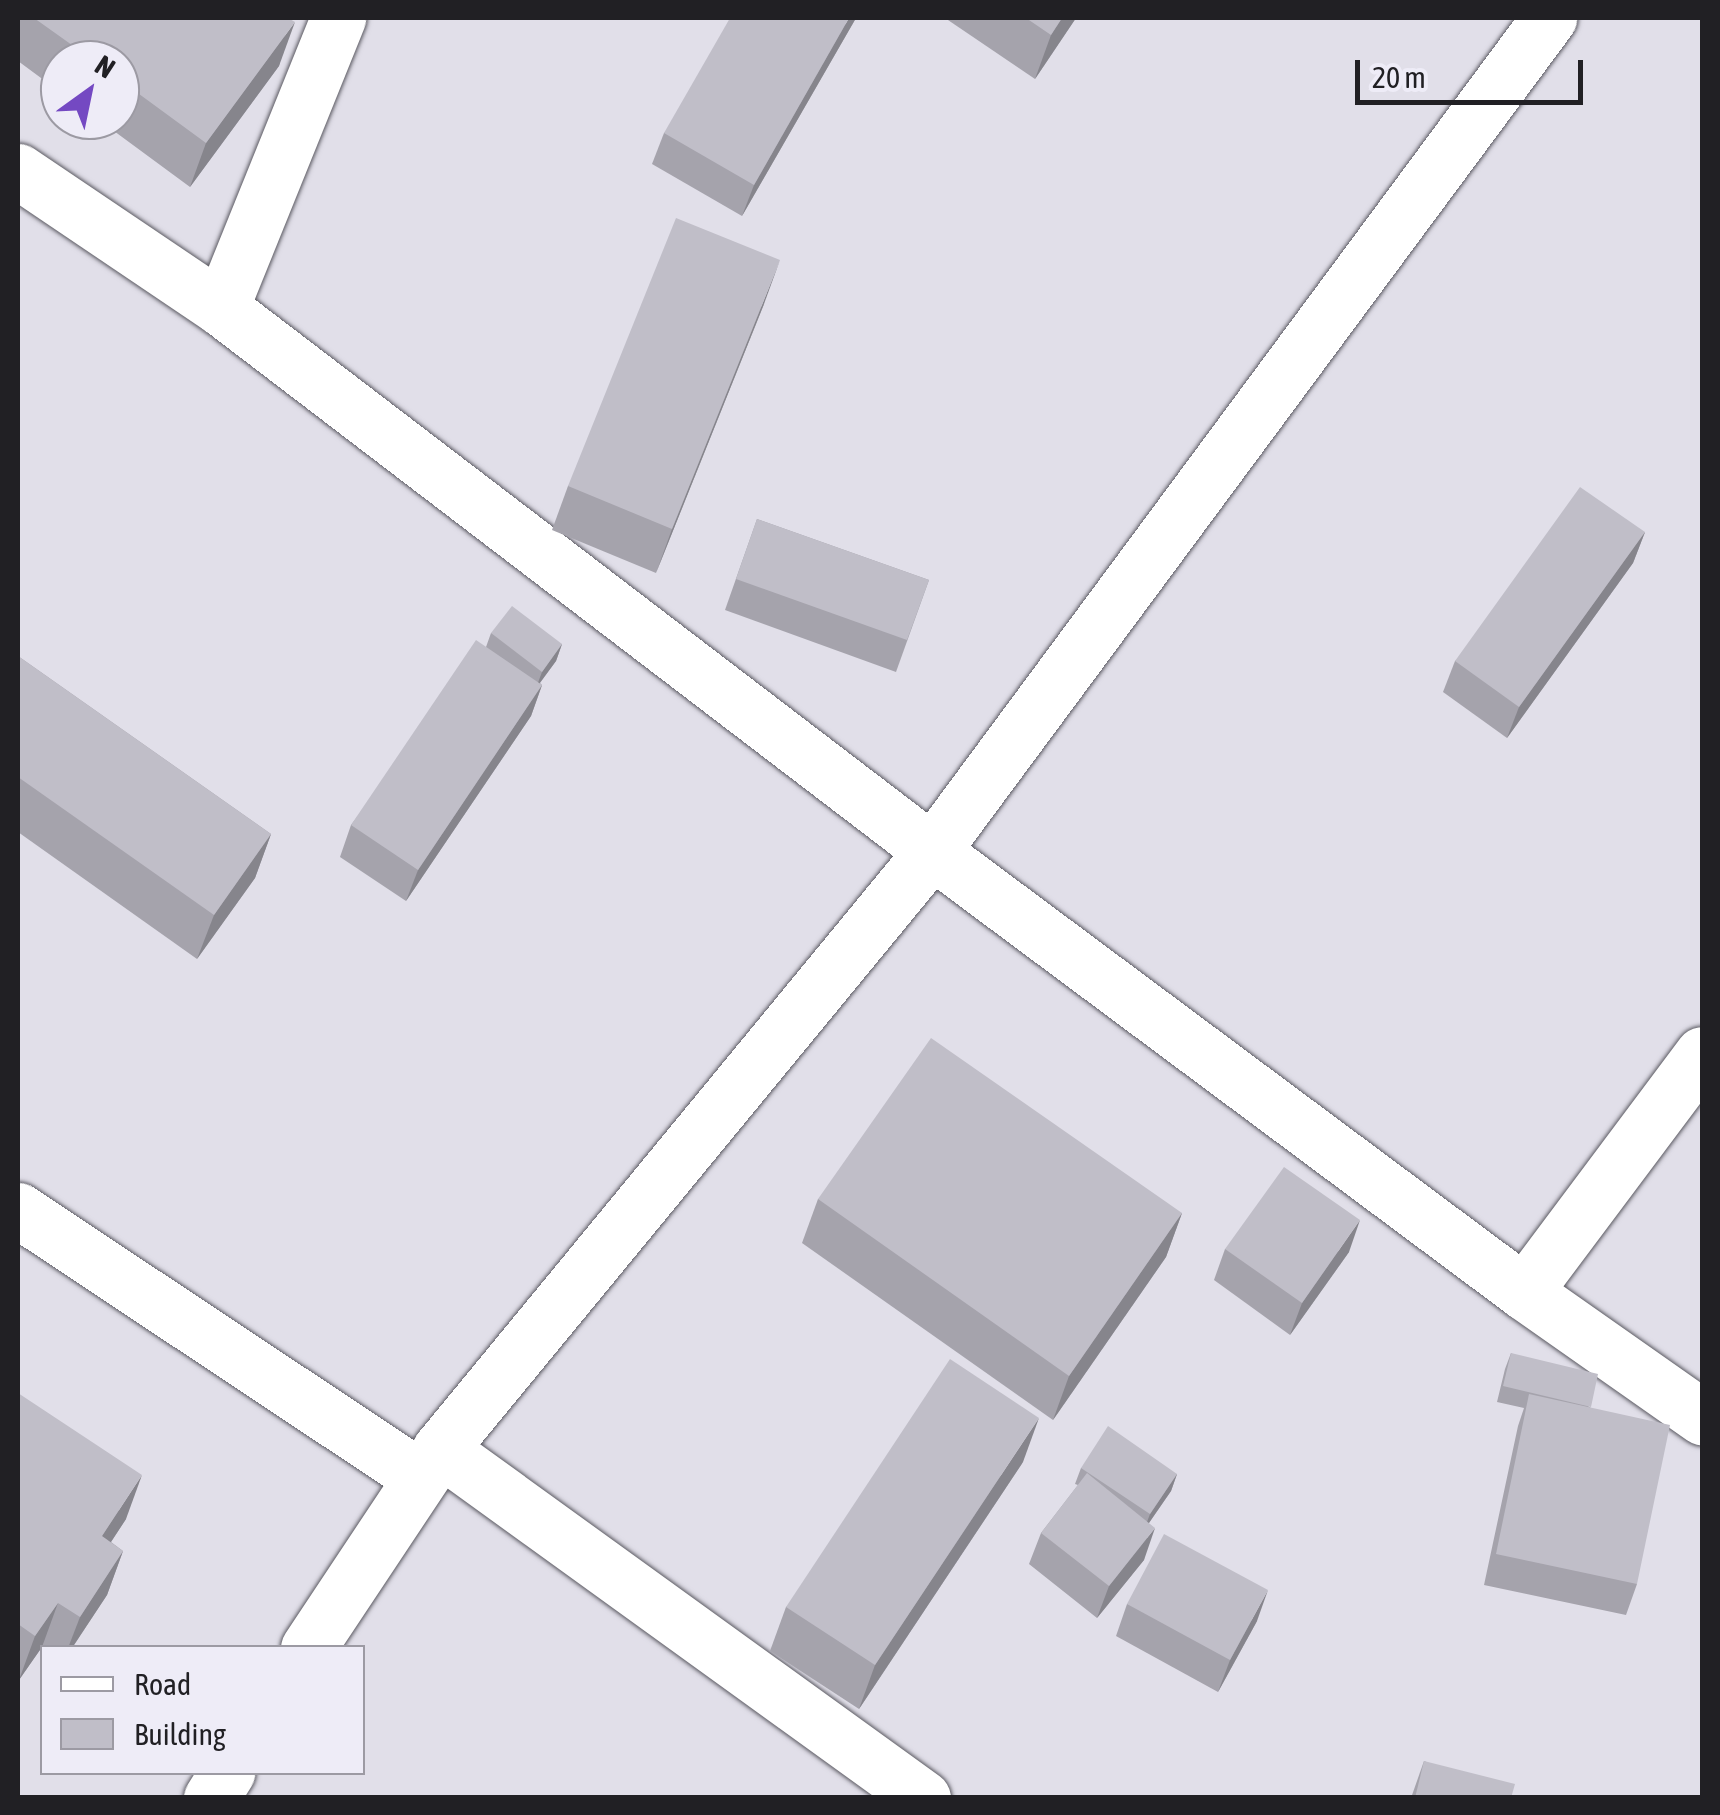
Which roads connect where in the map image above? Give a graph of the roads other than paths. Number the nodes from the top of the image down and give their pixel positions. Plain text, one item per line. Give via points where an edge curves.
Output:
1 (338, 18) edge
2 (1550, 18) edge
3 (18, 171) edge
4 (221, 308) junction
5 (932, 850) junction
6 (1702, 1054) edge
7 (18, 1210) edge
8 (1524, 1292) junction
9 (1702, 1417) edge
10 (430, 1463) junction
11 (310, 1645) edge
12 (225, 1775) edge
13 (211, 1798) edge
14 (923, 1798) edge

1 - 4 street
2 - 5 street
3 - 4 street
4 - 5 street
5 - 8 street
5 - 10 street
6 - 8 street
7 - 10 street
8 - 9 street
10 - 11 street
10 - 14 street
12 - 13 street

